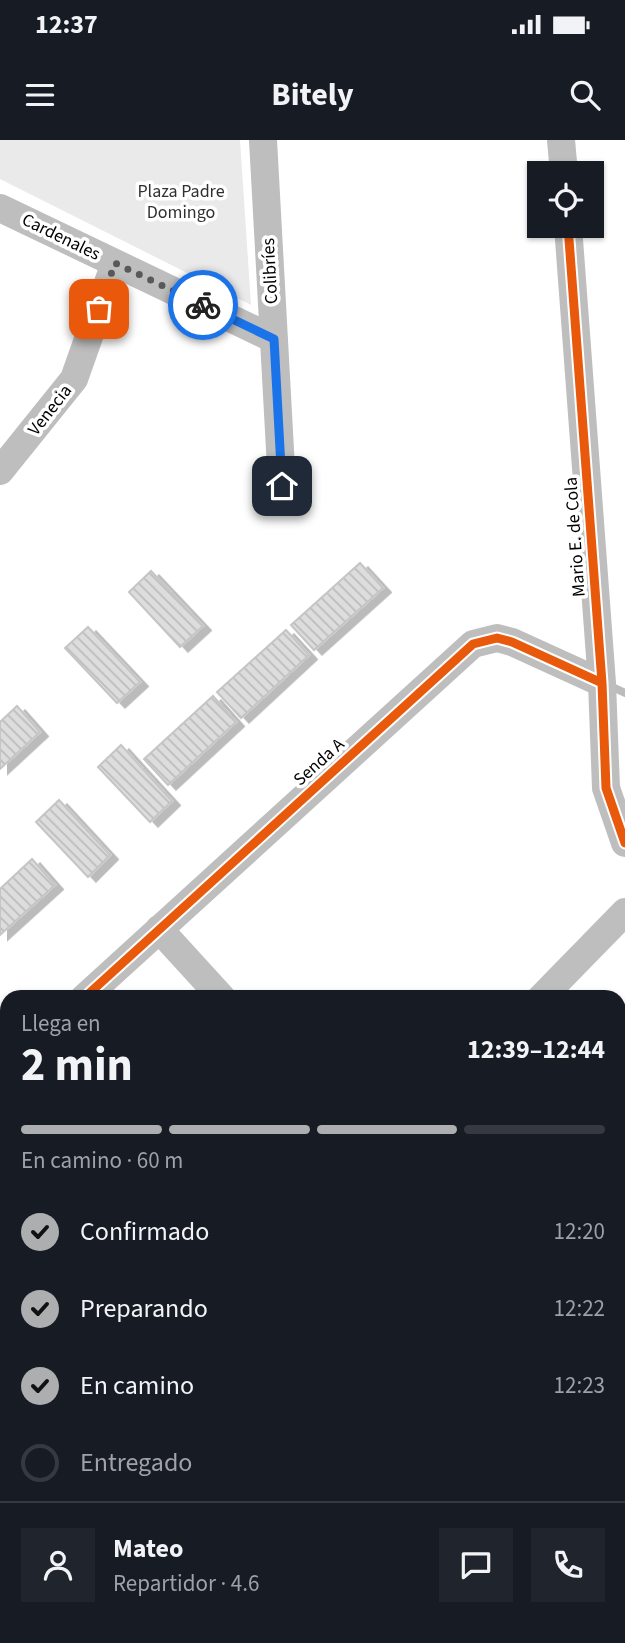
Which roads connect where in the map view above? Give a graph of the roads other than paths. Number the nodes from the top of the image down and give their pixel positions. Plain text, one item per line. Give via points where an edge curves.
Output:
1 (263, 140) edge
2 (561, 140) edge
3 (563, 161) edge
4 (0, 208) edge
5 (569, 238) edge
6 (115, 263) junction
7 (274, 339) junction
8 (0, 471) edge
9 (282, 486) dead end
10 (602, 682) junction
11 (625, 843) edge
12 (625, 912) edge
13 (159, 929) junction
14 (93, 990) edge
15 (215, 990) edge
16 (549, 990) edge

1 - 7 street, Colibríes
2 - 3 street
4 - 6 street, Cardenales
5 - 10 street, Mario E. de Cola
6 - 7 street, Cardenales
6 - 8 street, Venecia via 74,379
7 - 9 street, Colibríes
10 - 11 street, Mario E. de Cola via 606,788
10 - 13 street, Senda A via 512,642 497,638 473,644
12 - 16 street
13 - 14 street, Senda A
13 - 15 street

